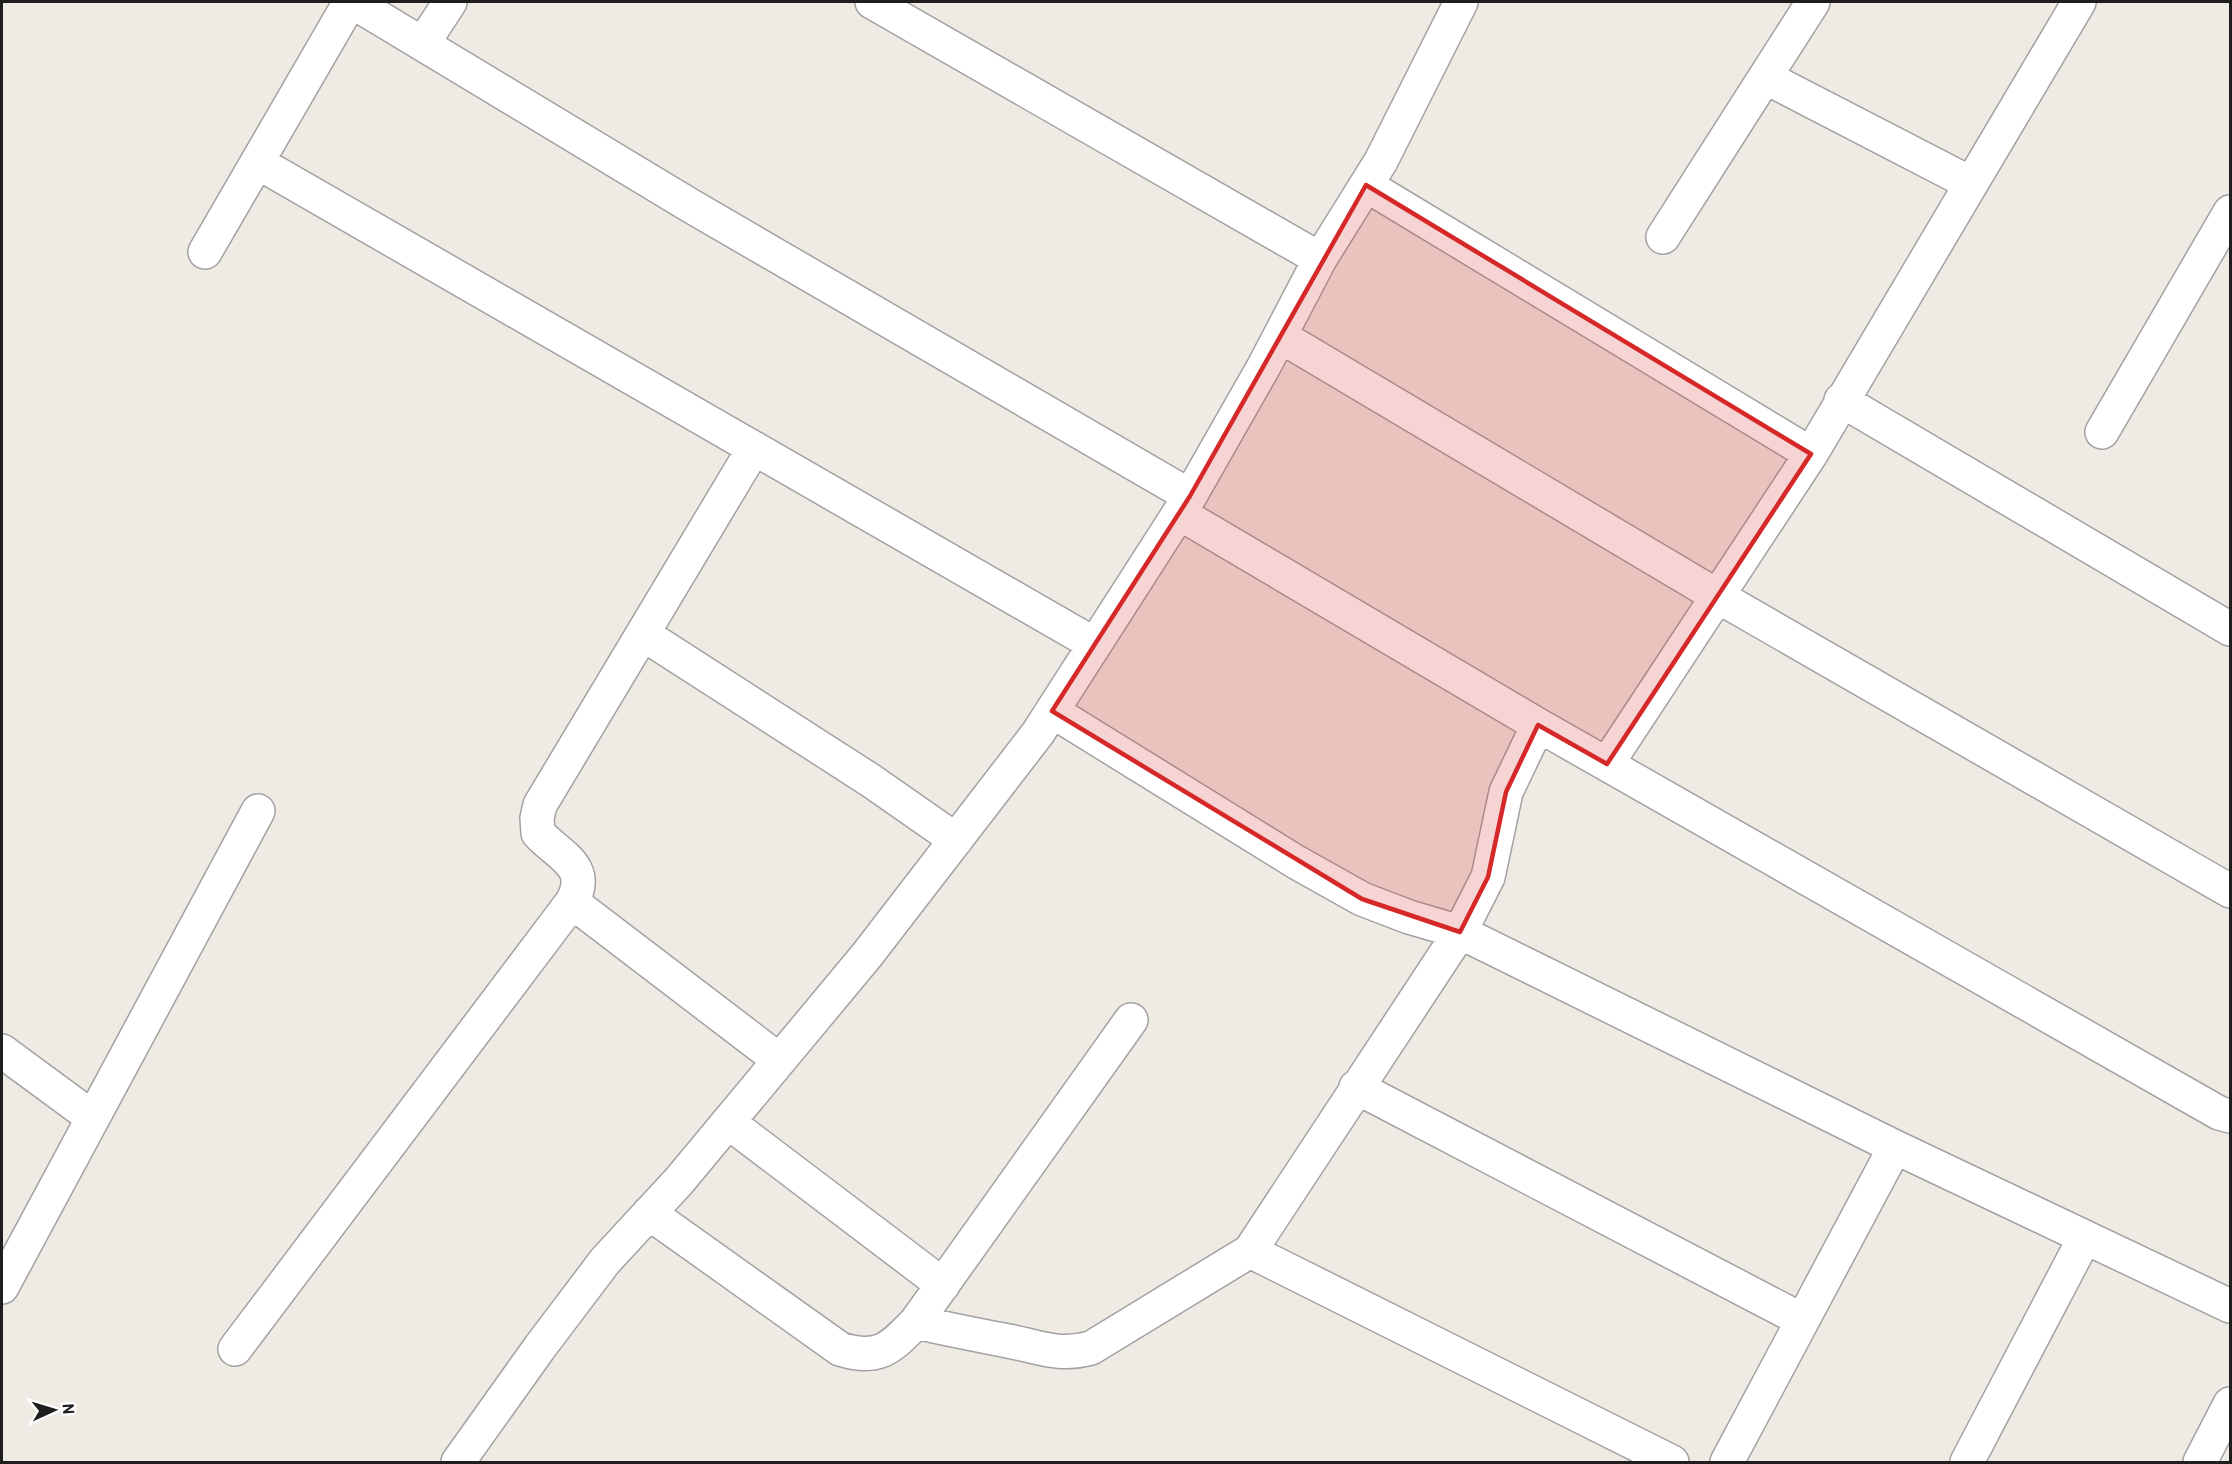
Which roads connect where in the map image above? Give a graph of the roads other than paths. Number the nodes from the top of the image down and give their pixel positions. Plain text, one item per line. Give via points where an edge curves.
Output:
1 (352, 2) edge
2 (450, 2) edge
3 (872, 2) edge
4 (1461, 2) edge
5 (1813, 2) edge
6 (2079, 2) edge
7 (424, 42) junction
8 (1765, 77) junction
9 (257, 162) junction
10 (1970, 183) junction
11 (1366, 185) junction
12 (2230, 212) edge
13 (1663, 237) dead end
14 (205, 252) dead end
15 (1320, 259) junction
16 (1280, 336) junction
17 (1841, 400) junction
18 (2102, 432) dead end
19 (754, 448) junction
20 (1811, 454) junction
21 (1184, 505) junction
22 (1719, 597) junction
23 (2227, 620) edge
24 (643, 634) junction
25 (1094, 644) junction
26 (1052, 711) junction
27 (1538, 725) junction
28 (1607, 764) junction
29 (258, 811) dead end
30 (956, 840) junction
31 (2230, 891) edge
32 (572, 902) junction
33 (1460, 932) junction
34 (1131, 1020) dead end
35 (2, 1052) edge
36 (779, 1060) junction
37 (1356, 1087) junction
38 (2230, 1116) edge
39 (93, 1118) junction
40 (728, 1122) junction
41 (1895, 1148) junction
42 (649, 1213) junction
43 (2085, 1237) junction
44 (1250, 1251) junction
45 (943, 1285) junction
46 (2, 1287) edge
47 (2230, 1306) edge
48 (1802, 1320) junction
49 (916, 1322) junction
50 (235, 1349) dead end
51 (2230, 1404) edge
52 (2215, 1448) edge
53 (458, 1462) edge
54 (1672, 1462) edge
55 (1726, 1462) edge
56 (1967, 1462) edge

1 - 7 street
1 - 9 street
2 - 7 street
3 - 15 street
4 - 11 street
5 - 8 street
6 - 10 street
7 - 21 street
8 - 10 street
8 - 13 street
9 - 14 street
9 - 19 street
10 - 17 street
11 - 15 street
11 - 20 street
12 - 18 street
15 - 16 street
16 - 21 street
16 - 22 street
17 - 20 street
17 - 23 street
19 - 24 street
19 - 25 street
20 - 22 street
21 - 25 street
21 - 27 street
22 - 28 street
22 - 31 street
24 - 30 street
24 - 32 street via 540,805 538,833 571,862 578,874 579,888
25 - 26 street
26 - 30 street
26 - 33 street via 1362,899
27 - 28 street
27 - 33 street via 1506,792 1488,877
28 - 38 street
29 - 39 street
30 - 36 street
32 - 36 street
32 - 50 street
33 - 37 street
33 - 41 street
34 - 45 street
35 - 39 street
36 - 40 street
37 - 44 street
37 - 48 street
39 - 46 street
40 - 42 street
40 - 45 street
41 - 43 street
41 - 48 street
42 - 49 street via 840,1349 859,1355 879,1353 896,1343
42 - 53 street via 573,1304
43 - 47 street
43 - 56 street
44 - 49 street via 1091,1348 1071,1353 1045,1352
44 - 54 street
45 - 49 street
48 - 55 street
51 - 52 street

